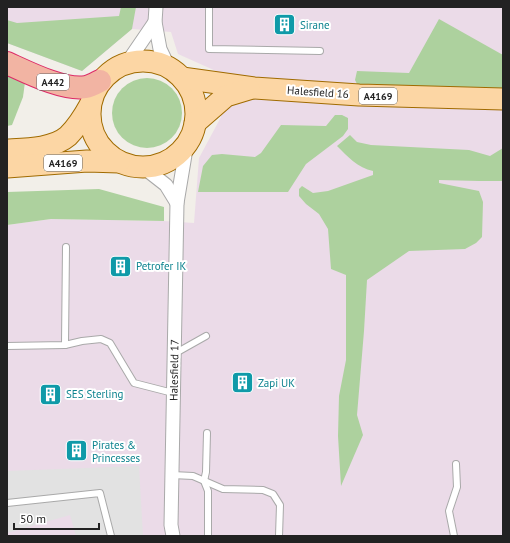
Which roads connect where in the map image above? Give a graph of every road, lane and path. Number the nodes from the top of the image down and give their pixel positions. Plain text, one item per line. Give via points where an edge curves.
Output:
1 (156, 7) edge
2 (209, 7) edge
3 (155, 22) junction
4 (320, 51) dead end
5 (7, 63) edge
6 (127, 63) junction
7 (176, 73) junction
8 (100, 81) junction
9 (254, 88) junction
10 (503, 99) edge
11 (90, 105) junction
12 (195, 123) junction
13 (187, 144) junction
14 (7, 150) edge
15 (119, 162) junction
16 (7, 167) edge
17 (143, 167) junction
18 (177, 203) junction
19 (66, 247) dead end
20 (206, 336) dead end
21 (65, 344) junction
22 (7, 346) edge
23 (174, 354) junction
24 (173, 393) junction
25 (207, 432) dead end
26 (456, 464) dead end
27 (172, 475) junction
28 (204, 481) junction
29 (7, 503) edge
30 (111, 536) edge
31 (173, 536) edge
32 (208, 536) edge
33 (279, 536) edge
34 (454, 536) edge

1 - 3 street
2 - 4 lane via 209,49
3 - 6 street
3 - 7 street via 160,49
5 - 8 highway, A442 via 50,82 77,88
6 - 7 main road via 156,62
6 - 8 main road via 112,70
7 - 9 main road, Halesfield 16 / A4169
7 - 12 main road via 191,92 195,107
8 - 11 main road
9 - 10 main road, Halesfield 16 / A4169 via 359,95
9 - 12 main road, Halesfield 16 / A4169 via 226,96
11 - 14 main road, A4169 via 80,122 67,136 56,142 41,147
11 - 15 main road via 90,122 95,138 105,152
12 - 13 main road
13 - 17 main road via 170,159
13 - 18 street, Halesfield 17
15 - 16 main road, A4169 via 87,161
15 - 17 main road
17 - 18 street via 166,185
18 - 23 street, Halesfield 17
19 - 21 lane
20 - 23 lane
21 - 22 lane
21 - 24 lane via 101,338 110,343 134,383
23 - 24 street, Halesfield 17
24 - 27 street, Halesfield 17
25 - 28 lane
26 - 34 lane via 457,487 449,511
27 - 28 lane via 193,476
27 - 31 street, Halesfield 17
28 - 32 lane via 208,491
28 - 33 lane via 224,489 263,490 273,494 280,505
29 - 30 lane via 100,493

